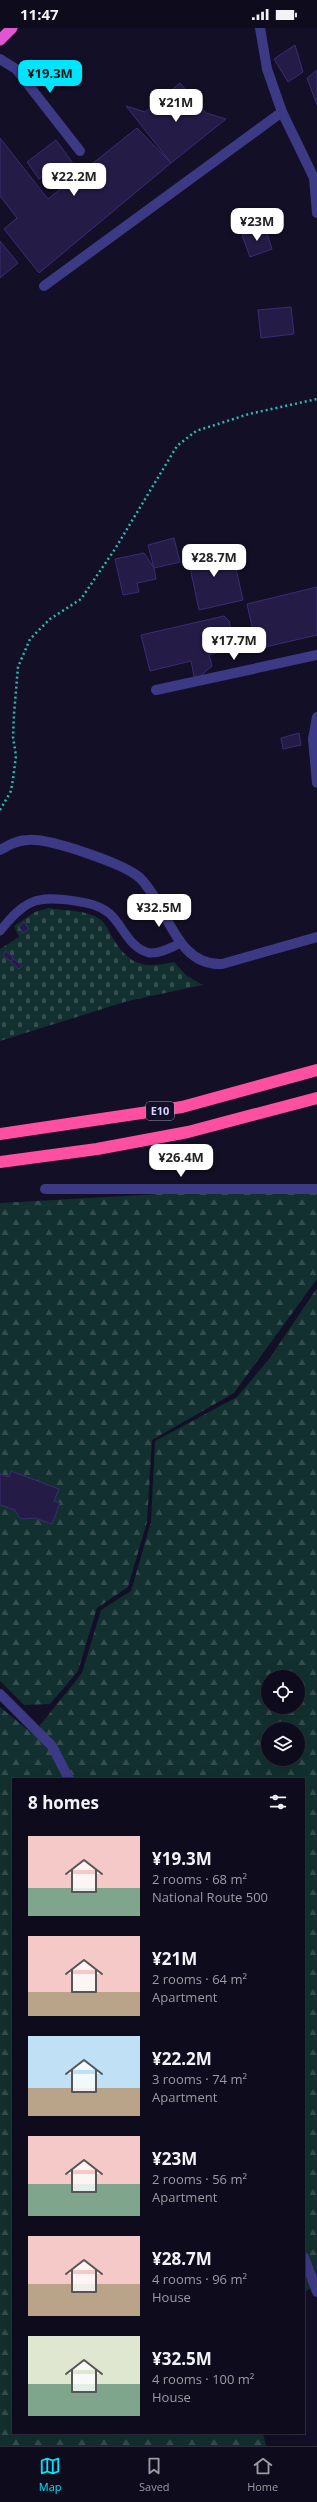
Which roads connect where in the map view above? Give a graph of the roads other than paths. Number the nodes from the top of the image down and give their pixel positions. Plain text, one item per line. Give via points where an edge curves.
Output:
1 (12, 28) edge
2 (260, 28) edge
3 (0, 40) edge
4 (0, 59) edge
5 (282, 112) junction
6 (80, 151) dead end
7 (317, 213) edge
8 (44, 286) dead end
9 (317, 655) edge
10 (156, 690) dead end
11 (317, 718) edge
12 (317, 783) edge
13 (0, 850) edge
14 (0, 931) edge
15 (317, 937) edge
16 (181, 943) junction
17 (317, 1070) edge
18 (317, 1098) edge
19 (0, 1134) edge
20 (0, 1162) edge
21 (45, 1189) dead end
22 (317, 1189) edge
23 (0, 1694) edge
24 (68, 1778) edge
25 (305, 2260) edge
26 (317, 2292) edge

1 - 3 highway
2 - 5 street via 267,69
4 - 6 street via 16,69
5 - 7 street via 314,178
5 - 8 street
9 - 10 street
11 - 12 street via 313,738
13 - 16 street via 30,839 126,868 144,883
14 - 16 lane via 32,901 52,897 98,906 114,919 131,942 149,953 160,952
15 - 16 street via 222,964 208,963 192,956
17 - 19 highway, E10 via 182,1107
18 - 20 highway, E10 via 188,1132 97,1149
21 - 22 street
23 - 24 street via 52,1746
25 - 26 street

